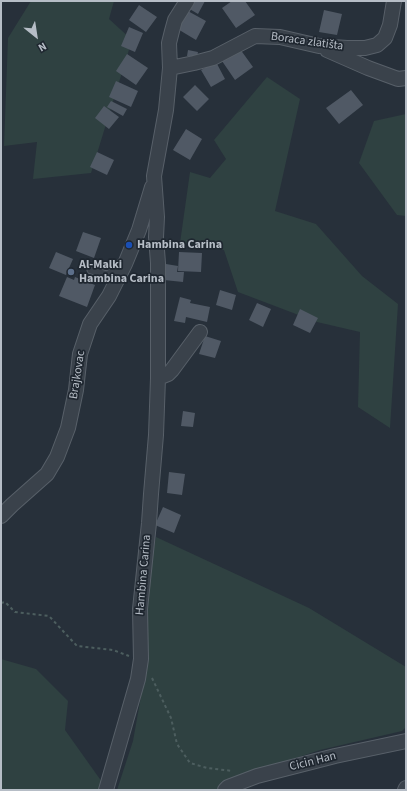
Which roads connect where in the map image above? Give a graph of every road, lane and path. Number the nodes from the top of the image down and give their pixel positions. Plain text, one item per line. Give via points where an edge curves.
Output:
1 (187, 1) edge
2 (394, 1) edge
3 (319, 46) junction
4 (170, 68) junction
5 (406, 78) edge
6 (154, 176) junction
7 (132, 247) junction
8 (91, 270) dead end
9 (200, 332) dead end
10 (158, 378) junction
11 (1, 516) edge
12 (405, 742) edge
13 (106, 790) edge
14 (225, 790) edge

1 - 4 street, Hambina Carina via 175,20 172,31 169,43
2 - 3 street, Boraca zlatišta via 385,38 377,45 365,48
3 - 4 street, Boraca zlatišta via 280,37 255,36 213,58
3 - 5 street via 368,68 398,79
4 - 6 street, Hambina Carina via 166,110
6 - 7 street, Brajkovac
6 - 10 street, Hambina Carina via 158,263
7 - 8 lane via 110,274
7 - 11 street, Brajkovac via 109,296 90,324 80,354 68,428 57,457 47,474
9 - 10 street via 172,370
10 - 13 street, Hambina Carina via 156,435 140,609 141,659 138,680
12 - 14 street, Cicin Han via 335,756 257,776

